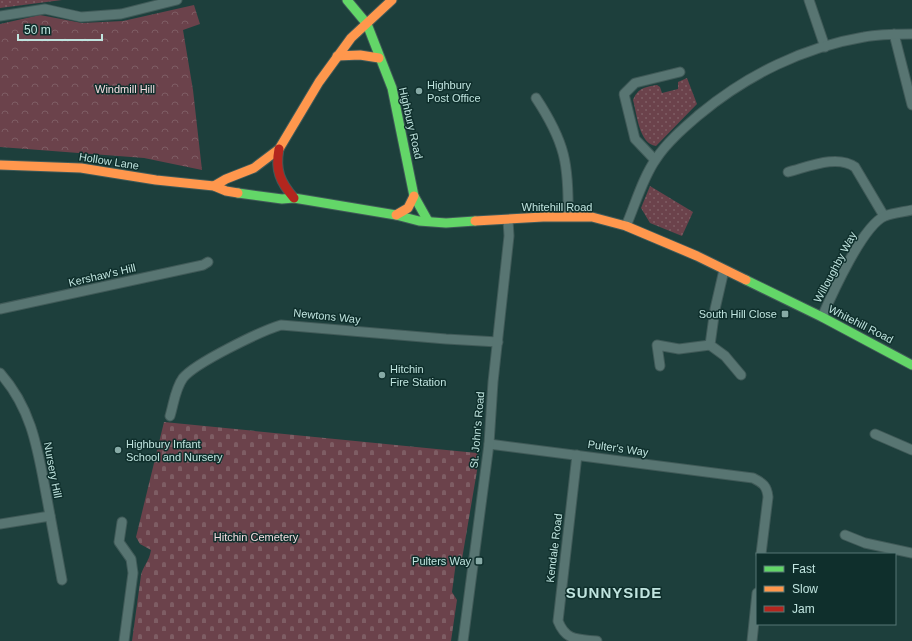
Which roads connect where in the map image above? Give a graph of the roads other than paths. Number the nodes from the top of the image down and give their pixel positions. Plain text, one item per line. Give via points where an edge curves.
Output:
1 (177, 0) edge
2 (392, 0) edge
3 (809, 0) edge
4 (350, 4) edge
5 (379, 12) junction
6 (0, 16) edge
7 (367, 24) junction
8 (894, 34) junction
9 (912, 34) edge
10 (351, 38) junction
11 (825, 47) junction
12 (337, 56) junction
13 (379, 58) junction
14 (680, 72) dead end
15 (536, 98) dead end
16 (912, 105) edge
17 (279, 149) junction
18 (655, 160) junction
19 (0, 165) edge
20 (788, 172) dead end
21 (214, 186) junction
22 (244, 194) joint
23 (414, 196) junction
24 (294, 198) junction
25 (912, 210) edge
26 (396, 215) junction
27 (568, 216) junction
28 (884, 216) junction
29 (508, 220) junction
30 (428, 221) junction
31 (626, 226) junction
32 (208, 262) dead end
33 (724, 270) junction
34 (0, 309) edge
35 (822, 317) junction
36 (498, 342) junction
37 (710, 345) junction
38 (912, 365) edge
39 (660, 366) dead end
40 (0, 373) edge
41 (741, 375) dead end
42 (170, 416) dead end
43 (875, 434) dead end
44 (489, 444) junction
45 (912, 450) edge
46 (577, 455) junction
47 (50, 516) junction
48 (122, 522) dead end
49 (0, 524) edge
50 (845, 535) dead end
51 (762, 553) edge
52 (912, 553) edge
53 (62, 580) dead end
54 (756, 603) edge
55 (124, 641) edge
56 (463, 641) edge
57 (597, 641) edge
58 (752, 641) edge

1 - 6 street via 121,14 81,17 45,9
2 - 5 street
3 - 11 street
4 - 5 street
4 - 7 street
4 - 10 street
5 - 7 street
7 - 10 street
7 - 13 street, Highbury Road
8 - 9 street
8 - 11 street via 864,37
8 - 16 street
10 - 12 street
11 - 18 street via 785,60 718,99 688,124
12 - 13 street via 360,55
12 - 17 street
13 - 23 street, Highbury Road via 397,107
14 - 18 street via 635,83 624,94 635,139
15 - 27 street via 559,138 564,154 568,170
17 - 21 street via 254,168
17 - 24 street via 276,173 282,185
18 - 31 street
19 - 21 street, Hollow Lane via 81,168
20 - 28 street via 832,161 848,162 855,167
21 - 22 street, Hollow Lane
22 - 24 street, Whitehill Road
23 - 26 street via 411,204
23 - 30 street, Highbury Road
24 - 26 street, Whitehill Road
25 - 28 street
26 - 30 street, Whitehill Road
27 - 29 street, Whitehill Road
27 - 31 street, Whitehill Road via 592,217
28 - 35 street, Willoughby Way via 864,235
29 - 30 street, Whitehill Road via 446,223
29 - 36 street, St. John's Road via 509,236
31 - 33 street, Whitehill Road
32 - 34 street, Kershaw's Hill
33 - 35 street, Whitehill Road
33 - 37 street via 714,309
35 - 38 street, Whitehill Road
36 - 42 street, Newtons Way via 281,325 191,370 180,384
36 - 44 street, St. John's Road
37 - 39 street via 679,349 657,345
37 - 41 street via 725,356
40 - 47 street, Nursery Hill via 20,400 30,421
43 - 45 street
44 - 46 street, Pulter's Way
44 - 56 street, St. John's Road
46 - 51 street, Pulter's Way via 753,478 765,484 768,497
46 - 57 street, Kendale Road via 558,621 562,632 572,638
47 - 49 street
47 - 53 street, Nursery Hill
48 - 55 street via 119,542 131,559 133,573
50 - 52 street via 865,543
54 - 58 street

